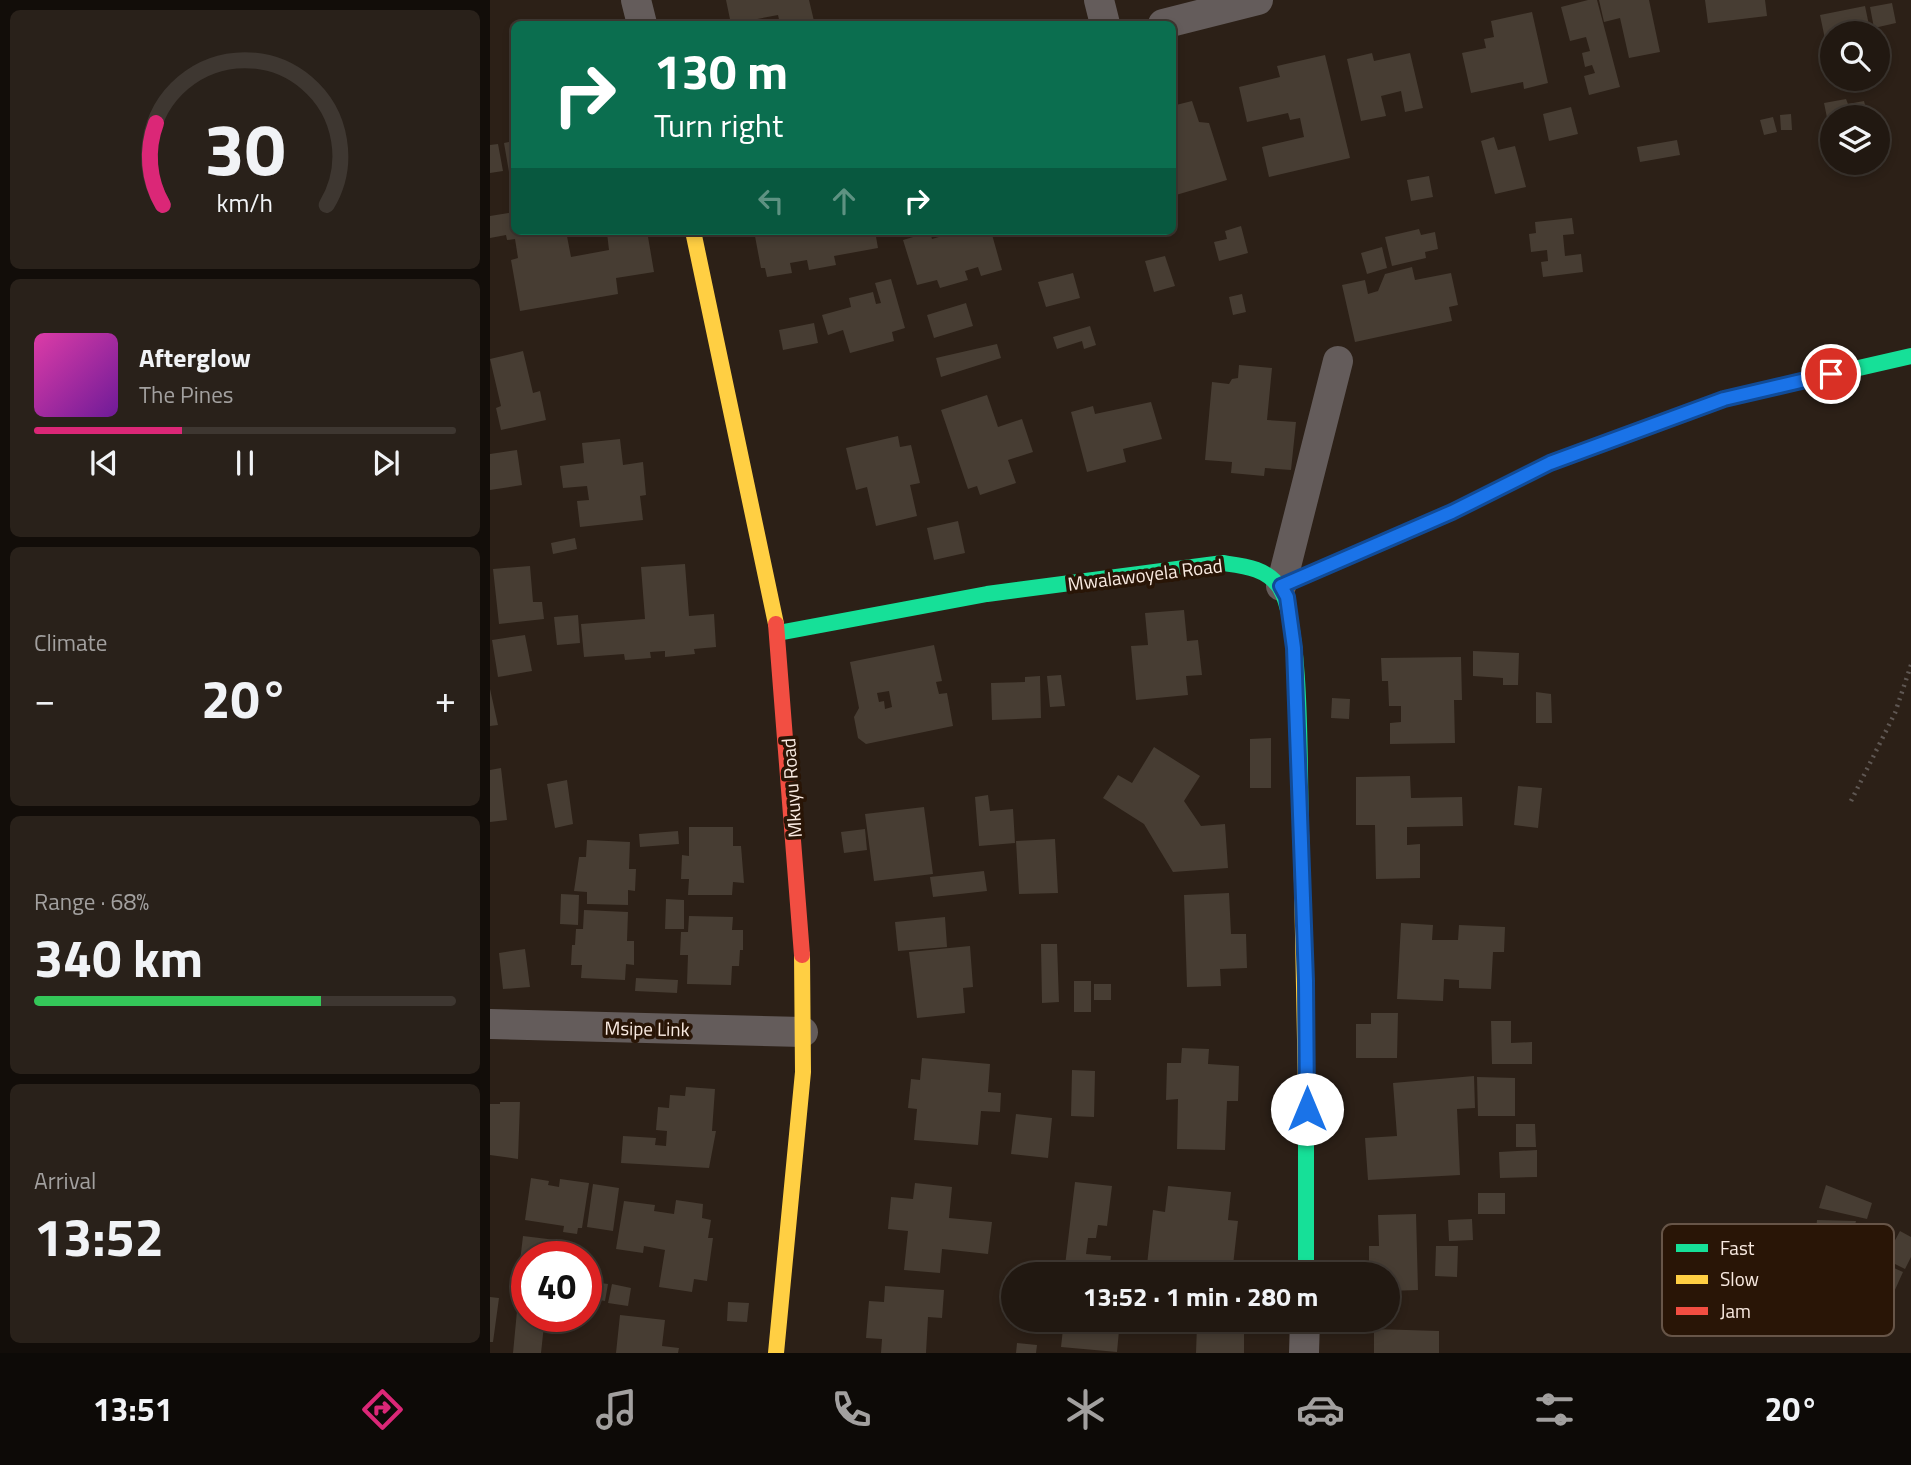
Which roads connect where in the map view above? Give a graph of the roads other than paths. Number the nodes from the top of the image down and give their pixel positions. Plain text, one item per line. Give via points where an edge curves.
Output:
1 (636, 0) edge
2 (1098, 0) edge
3 (1258, 0) edge
4 (641, 21) edge
5 (1104, 21) edge
6 (1175, 21) edge
7 (694, 235) edge
8 (1911, 356) edge
9 (1338, 361) dead end
10 (1281, 586) junction
11 (778, 633) junction
12 (490, 1024) edge
13 (803, 1032) junction
14 (1306, 1262) edge
15 (1305, 1332) edge
16 (776, 1353) edge
17 (1304, 1353) edge

1 - 4 street
2 - 5 street
3 - 6 street
7 - 11 street, Mkuyu Road
8 - 10 street via 1724,399 1550,463 1452,512
9 - 10 street
10 - 11 street, Mwalawoyela Road via 1258,569 1223,563 987,594
10 - 14 street via 1287,597 1294,648 1306,981
11 - 13 street, Mkuyu Road via 802,949
12 - 13 street, Msipe Link
13 - 16 street, Mkuyu Road
15 - 17 street

